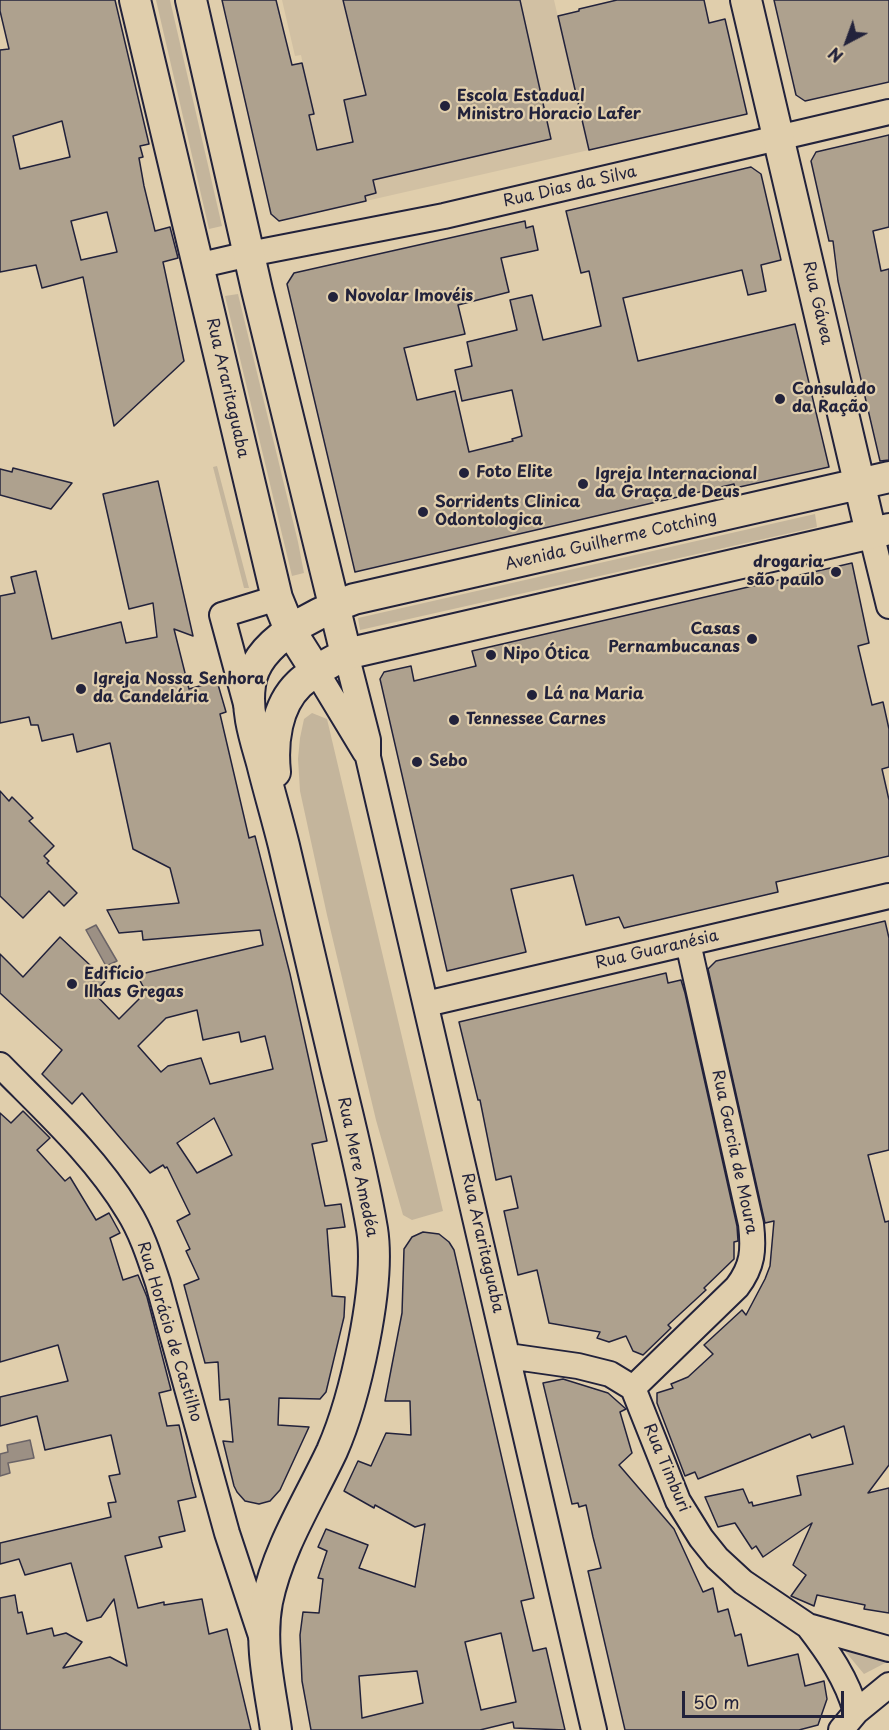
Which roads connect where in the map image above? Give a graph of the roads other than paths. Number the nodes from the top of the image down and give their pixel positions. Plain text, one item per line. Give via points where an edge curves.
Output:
1 (135, 0) edge
2 (191, 0) edge
3 (746, 0) edge
4 (889, 112) edge
5 (779, 138) junction
6 (249, 254) junction
7 (197, 266) junction
8 (889, 477) edge
9 (860, 484) junction
10 (880, 531) edge
11 (278, 598) junction
12 (334, 606) junction
13 (889, 606) edge
14 (290, 630) junction
15 (346, 654) junction
16 (316, 671) junction
17 (251, 720) junction
18 (368, 757) junction
19 (274, 808) junction
20 (889, 896) edge
21 (688, 943) junction
22 (426, 1004) junction
23 (0, 1065) edge
24 (508, 1356) junction
25 (633, 1388) junction
26 (807, 1626) junction
27 (262, 1641) junction
28 (889, 1649) edge
29 (889, 1685) edge
30 (848, 1721) edge
31 (276, 1730) edge
32 (594, 1730) edge

1 - 7 main road, Rua Araritaguaba
2 - 6 main road, Rua Araritaguaba
3 - 5 main road, Rua Gávea
4 - 5 street, Rua Dias da Silva
5 - 6 street, Rua Dias da Silva via 444,216
5 - 9 main road, Rua Gávea
6 - 7 street, Rua Dias da Silva
6 - 12 main road, Rua Araritaguaba
7 - 11 main road, Rua Araritaguaba
8 - 9 main road, Avenida Guilherme Cotching
9 - 10 main road, Rua Gávea
9 - 12 main road, Avenida Guilherme Cotching
10 - 13 street, Rua Gávea
10 - 15 main road
11 - 14 main road, Rua Araritaguaba
11 - 17 street via 222,615
12 - 14 main road, Rua Mere Amedéa
12 - 15 main road, Rua Araritaguaba
14 - 16 main road, Rua Araritaguaba
14 - 17 main road, Rua Mere Amedéa via 265,654 254,672 250,684
15 - 16 main road, Rua Mere Amedéa
15 - 18 street, Rua Araritaguaba via 368,740
16 - 18 street, Rua Araritaguaba
16 - 19 main road, Rua Mere Amedéa via 295,689 278,723 273,741 278,792
17 - 19 main road, Rua Mere Amedéa
18 - 22 street, Rua Araritaguaba
19 - 27 main road, Rua Mere Amedéa via 360,1169 373,1232 374,1264 367,1325 350,1396 334,1447 275,1573
20 - 21 street, Rua Guaranésia
21 - 22 street, Rua Guaranésia
21 - 25 street, Rua Garcia de Moura via 754,1245 746,1275 737,1287
22 - 24 street, Rua Araritaguaba
23 - 27 street, Rua Horácio de Castilho via 97,1167 129,1211 146,1248
24 - 25 street via 610,1374
24 - 32 street, Rua Araritaguaba
25 - 26 street, Rua Timburi via 678,1501 700,1538 743,1582
26 - 28 street
26 - 30 street via 844,1679
27 - 31 main road, Rua Mere Amedéa
29 - 30 street

